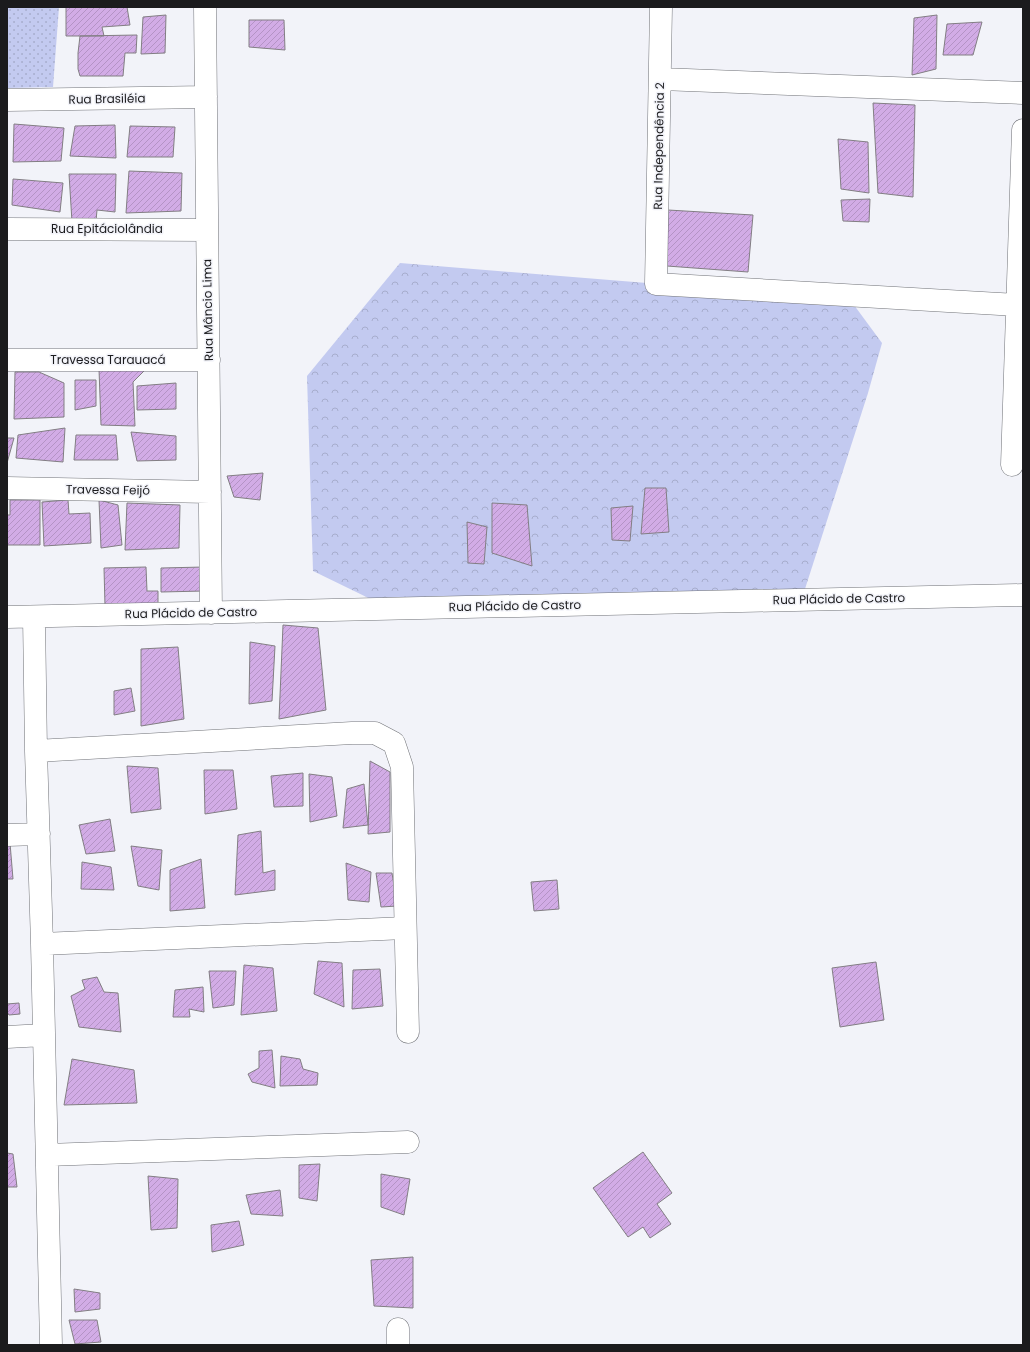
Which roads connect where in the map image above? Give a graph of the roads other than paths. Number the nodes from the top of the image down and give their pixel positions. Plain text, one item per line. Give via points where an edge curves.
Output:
1 (205, 7) edge
2 (662, 7) edge
3 (661, 79) junction
4 (1023, 93) edge
5 (206, 97) junction
6 (7, 100) edge
7 (1023, 130) edge
8 (7, 228) edge
9 (207, 230) junction
10 (1017, 305) junction
11 (7, 360) edge
12 (209, 360) junction
13 (1012, 465) dead end
14 (7, 488) edge
15 (210, 492) junction
16 (1023, 596) edge
17 (211, 613) junction
18 (34, 616) junction
19 (7, 617) edge
20 (36, 751) junction
21 (39, 834) junction
22 (7, 835) edge
23 (405, 928) junction
24 (42, 944) junction
25 (408, 1032) dead end
26 (44, 1036) junction
27 (7, 1037) edge
28 (408, 1142) dead end
29 (47, 1155) junction
30 (51, 1345) edge

1 - 5 street, Rua Mâncio Lima
2 - 3 street, Rua Independência 2
3 - 4 street
3 - 10 street, Rua Independência 2 via 656,284
5 - 6 street, Rua Brasiléia
5 - 9 street, Rua Mâncio Lima
7 - 10 street
8 - 9 street, Rua Epitáciolândia
9 - 12 street, Rua Mâncio Lima
10 - 13 street
11 - 12 street, Travessa Tarauacá
12 - 15 street, Rua Mâncio Lima
14 - 15 street, Travessa Feijó
15 - 17 street, Rua Mâncio Lima
16 - 17 street, Rua Plácido de Castro
17 - 18 street, Rua Plácido de Castro
18 - 19 street, Rua Plácido de Castro
18 - 20 street
20 - 21 street
20 - 23 street via 352,733 375,734 394,743 402,766
21 - 22 street
21 - 24 street
23 - 24 street
23 - 25 street
24 - 26 street
26 - 27 street
26 - 29 street
28 - 29 street
29 - 30 street

